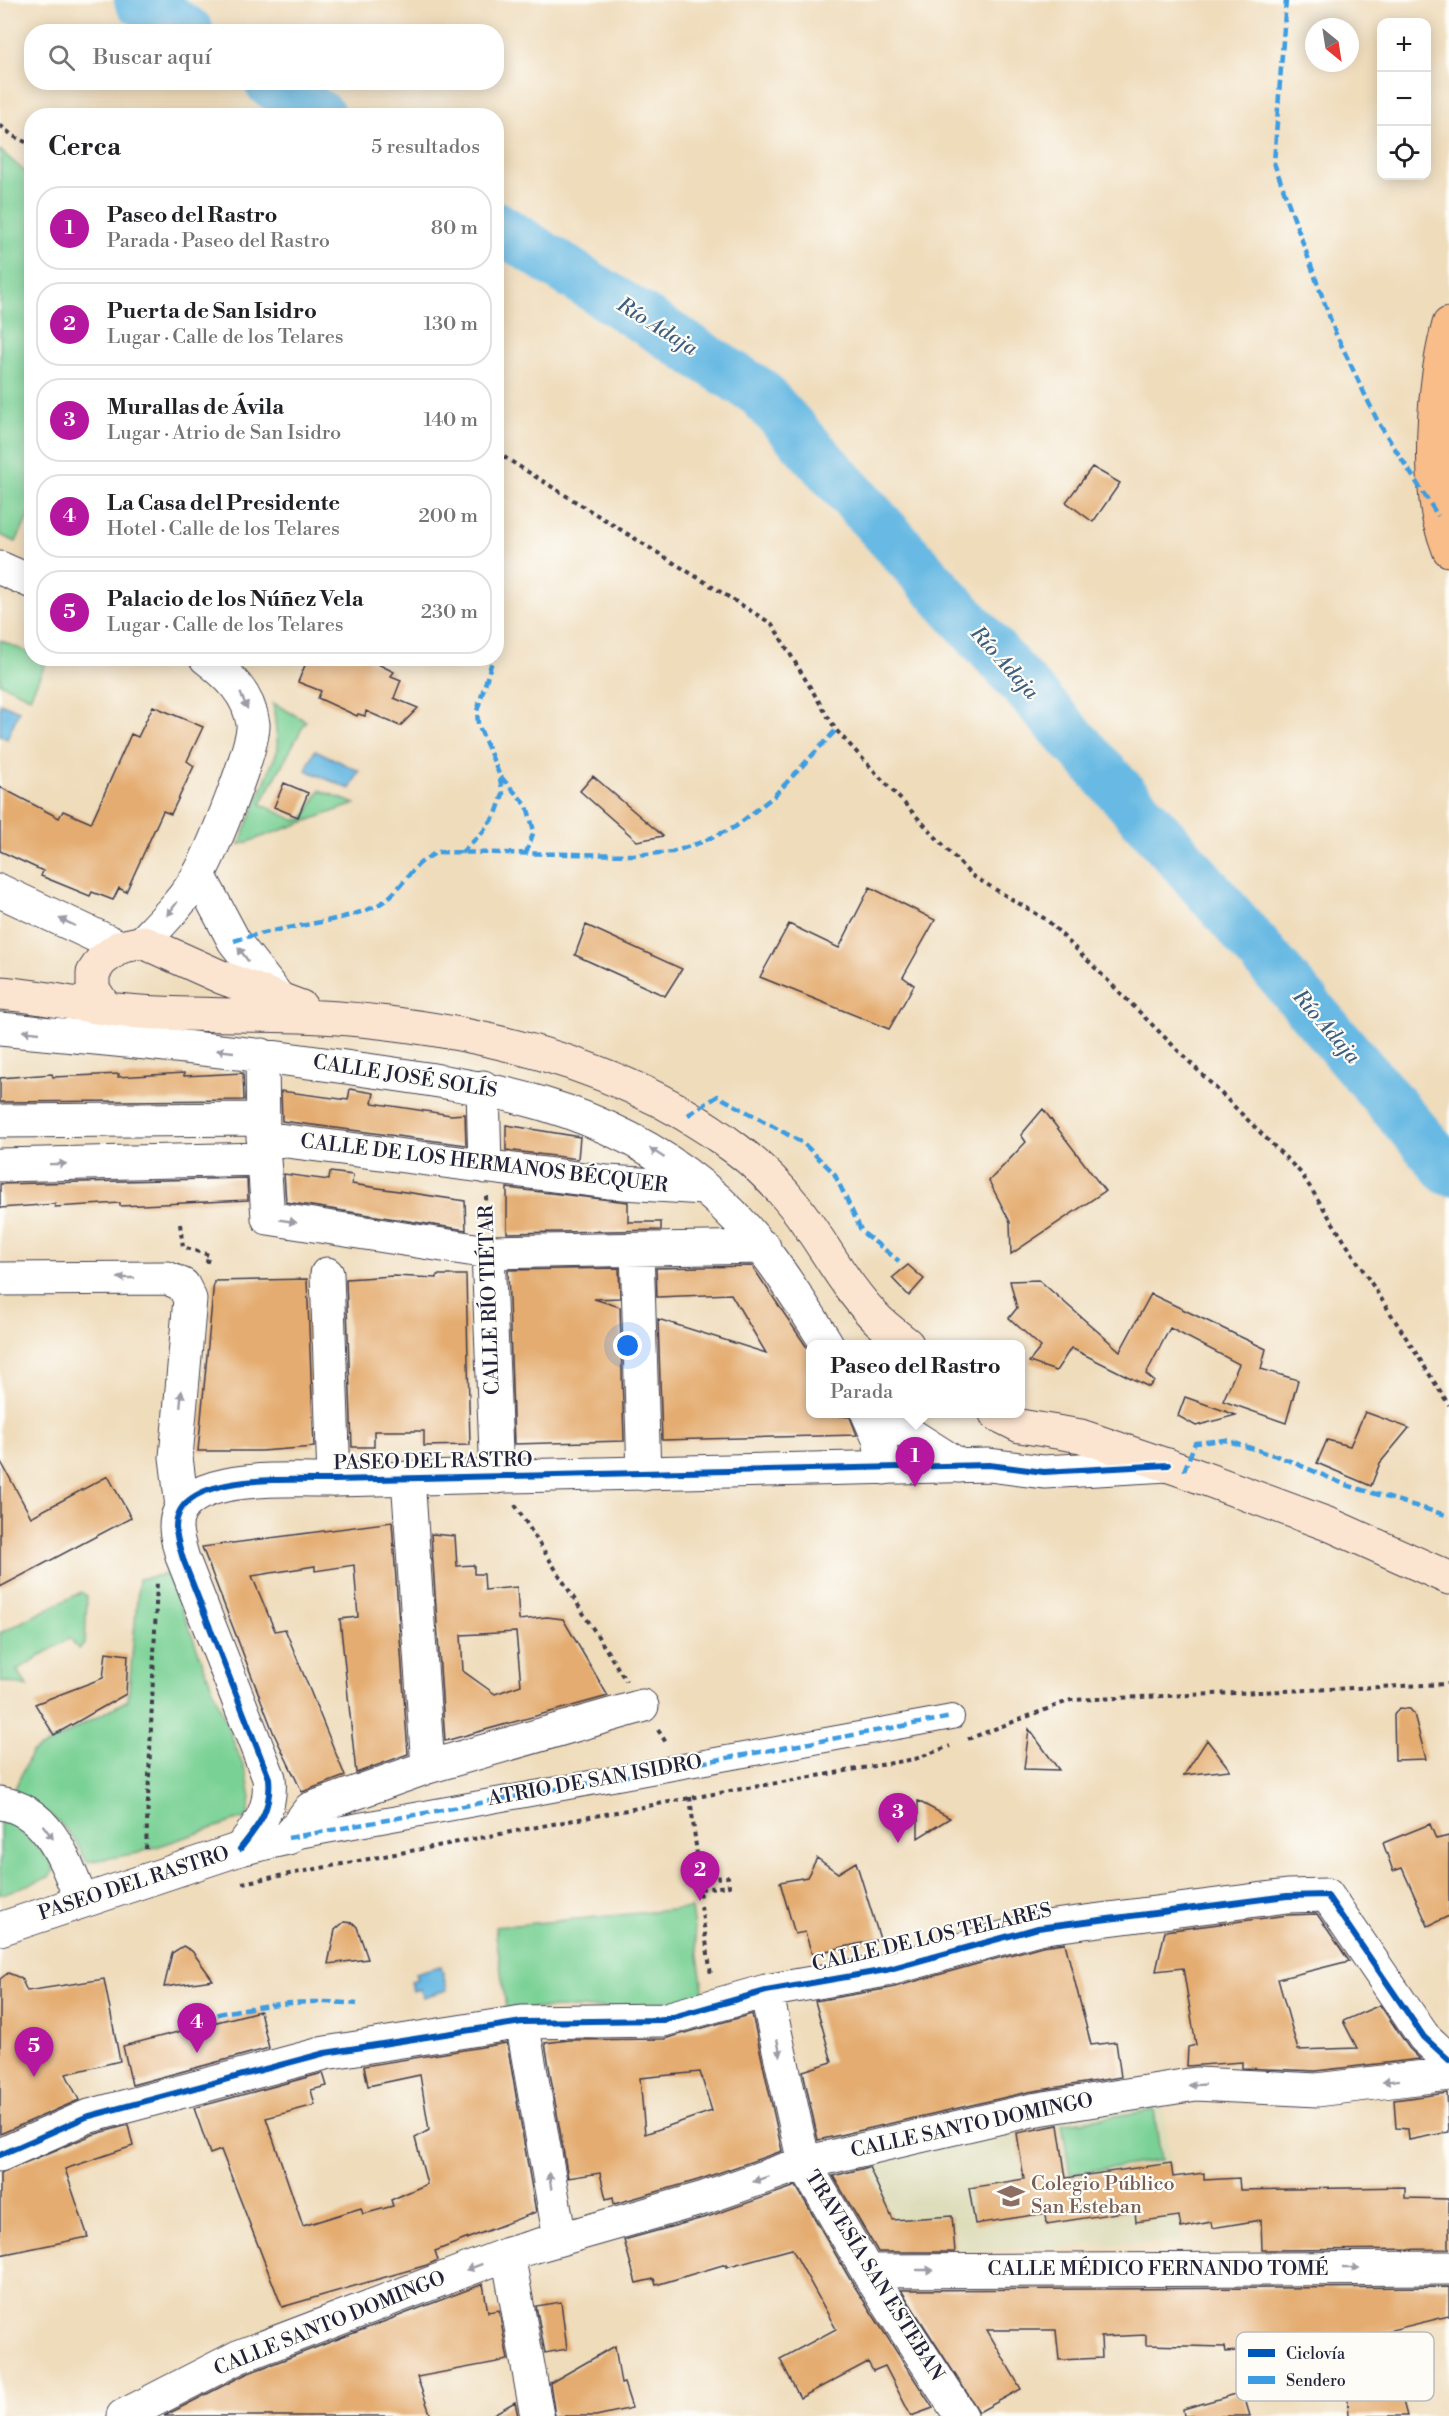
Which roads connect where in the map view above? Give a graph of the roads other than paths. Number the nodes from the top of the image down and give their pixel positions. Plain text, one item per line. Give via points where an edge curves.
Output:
1 (1449, 324) edge
2 (1449, 550) edge
3 (0, 568) edge
4 (24, 578) edge
5 (217, 666) edge
6 (199, 875) junction
7 (0, 891) edge
8 (132, 944) junction
9 (191, 963) junction
10 (93, 973) junction
11 (14, 994) edge
12 (280, 1000) junction
13 (105, 1007) junction
14 (183, 1012) junction
15 (337, 1018) junction
16 (0, 1029) edge
17 (262, 1055) junction
18 (483, 1087) junction
19 (0, 1121) edge
20 (263, 1139) junction
21 (0, 1165) edge
22 (485, 1167) junction
23 (704, 1188) junction
24 (764, 1247) junction
25 (637, 1250) junction
26 (488, 1252) junction
27 (327, 1274) dead end
28 (0, 1279) edge
29 (824, 1340) edge
30 (902, 1340) edge
31 (870, 1418) edge
32 (887, 1418) edge
33 (1020, 1434) edge
34 (1081, 1436) junction
35 (1168, 1465) junction
36 (974, 1466) junction
37 (884, 1468) junction
38 (644, 1474) junction
39 (497, 1477) junction
40 (408, 1478) junction
41 (334, 1480) junction
42 (182, 1507) junction
43 (1449, 1578) edge
44 (642, 1706) road end
45 (952, 1717) dead end
46 (428, 1767) junction
47 (0, 1803) edge
48 (288, 1838) junction
49 (240, 1849) junction
50 (81, 1900) junction
51 (0, 1929) edge
52 (766, 1991) junction
53 (522, 2022) junction
54 (1449, 2060) edge
55 (1449, 2074) edge
56 (0, 2155) edge
57 (804, 2163) junction
58 (560, 2239) junction
59 (508, 2254) junction
60 (1449, 2268) edge
61 (867, 2271) junction
62 (123, 2416) edge
63 (537, 2416) edge
64 (961, 2416) edge

1 - 2 highway via 1436,410 1434,463 1438,516
3 - 4 street
5 -> 6 street via 230,676 245,699 253,725 248,755
6 -> 8 street via 166,918
12 -> 6 street via 234,941
8 -> 7 street
8 - 9 main road
8 - 10 main road via 101,961
9 - 12 main road
9 - 14 main road via 195,990 193,1001
10 - 11 main road
10 - 13 main road via 93,989
11 - 13 main road
12 - 15 main road
13 - 14 main road
14 - 15 main road
15 - 30 main road via 418,1026 496,1042 629,1087 688,1115 762,1171 796,1208 878,1320
17 -> 16 street, CALLE JOSÉ SOLÍS
17 - 18 street, CALLE JOSÉ SOLÍS
17 - 20 street
18 - 22 street
23 -> 18 street, CALLE JOSÉ SOLÍS via 640,1143 552,1106
19 - 20 street
21 -> 20 street, CALLE DE LOS HERMANOS BÉCQUER
20 - 22 street, CALLE DE LOS HERMANOS BÉCQUER
20 -> 26 street via 268,1218
22 - 23 street, CALLE DE LOS HERMANOS BÉCQUER via 608,1182
23 - 24 street, CALLE JOSÉ SOLÍS
24 - 25 street
24 - 29 street, CALLE JOSÉ SOLÍS
25 - 26 street
25 - 38 street
26 - 39 street, CALLE RÍO TIÉTAR
27 - 41 street
42 -> 28 street via 176,1457 193,1280
31 - 37 street
32 - 36 street
33 - 34 main road
33 - 34 street, PASEO DEL RASTRO
33 - 35 street, PASEO DEL RASTRO
33 - 36 street, PASEO DEL RASTRO
34 - 35 main road
35 - 43 main road via 1333,1526
36 - 37 street, PASEO DEL RASTRO
37 - 38 street, PASEO DEL RASTRO
38 - 39 street, PASEO DEL RASTRO
39 - 40 street, PASEO DEL RASTRO
40 - 41 street, PASEO DEL RASTRO
40 - 46 street
41 - 42 street, PASEO DEL RASTRO via 229,1483 201,1492
42 - 49 street, PASEO DEL RASTRO via 175,1527 183,1559 268,1778 270,1797 260,1823
44 - 46 street
45 - 48 street, ATRIO DE SAN ISIDRO
46 - 48 street via 310,1809
47 -> 50 street via 13,1804 32,1815 48,1831
48 - 49 street, ATRIO DE SAN ISIDRO
49 - 50 street, PASEO DEL RASTRO
50 - 51 street, PASEO DEL RASTRO
52 - 53 street, CALLE DE LOS TELARES via 663,2020
52 - 54 street, CALLE DE LOS TELARES via 886,1970 1038,1928 1287,1896 1327,1895 1424,2037
52 -> 57 street, TRAVESÍA SAN ESTEBAN
53 - 56 street, CALLE DE LOS TELARES via 325,2053 86,2117
58 -> 53 street
55 -> 57 street, CALLE SANTO DOMINGO via 1317,2090 1196,2084 1032,2110
57 -> 58 street, CALLE SANTO DOMINGO via 704,2198
57 - 61 street, TRAVESÍA SAN ESTEBAN
58 - 59 street, CALLE SANTO DOMINGO
59 -> 62 street, CALLE SANTO DOMINGO via 238,2357
59 - 63 street
61 -> 60 street, CALLE MÉDICO FERNANDO TOMÉ
61 - 64 street, TRAVESÍA SAN ESTEBAN

